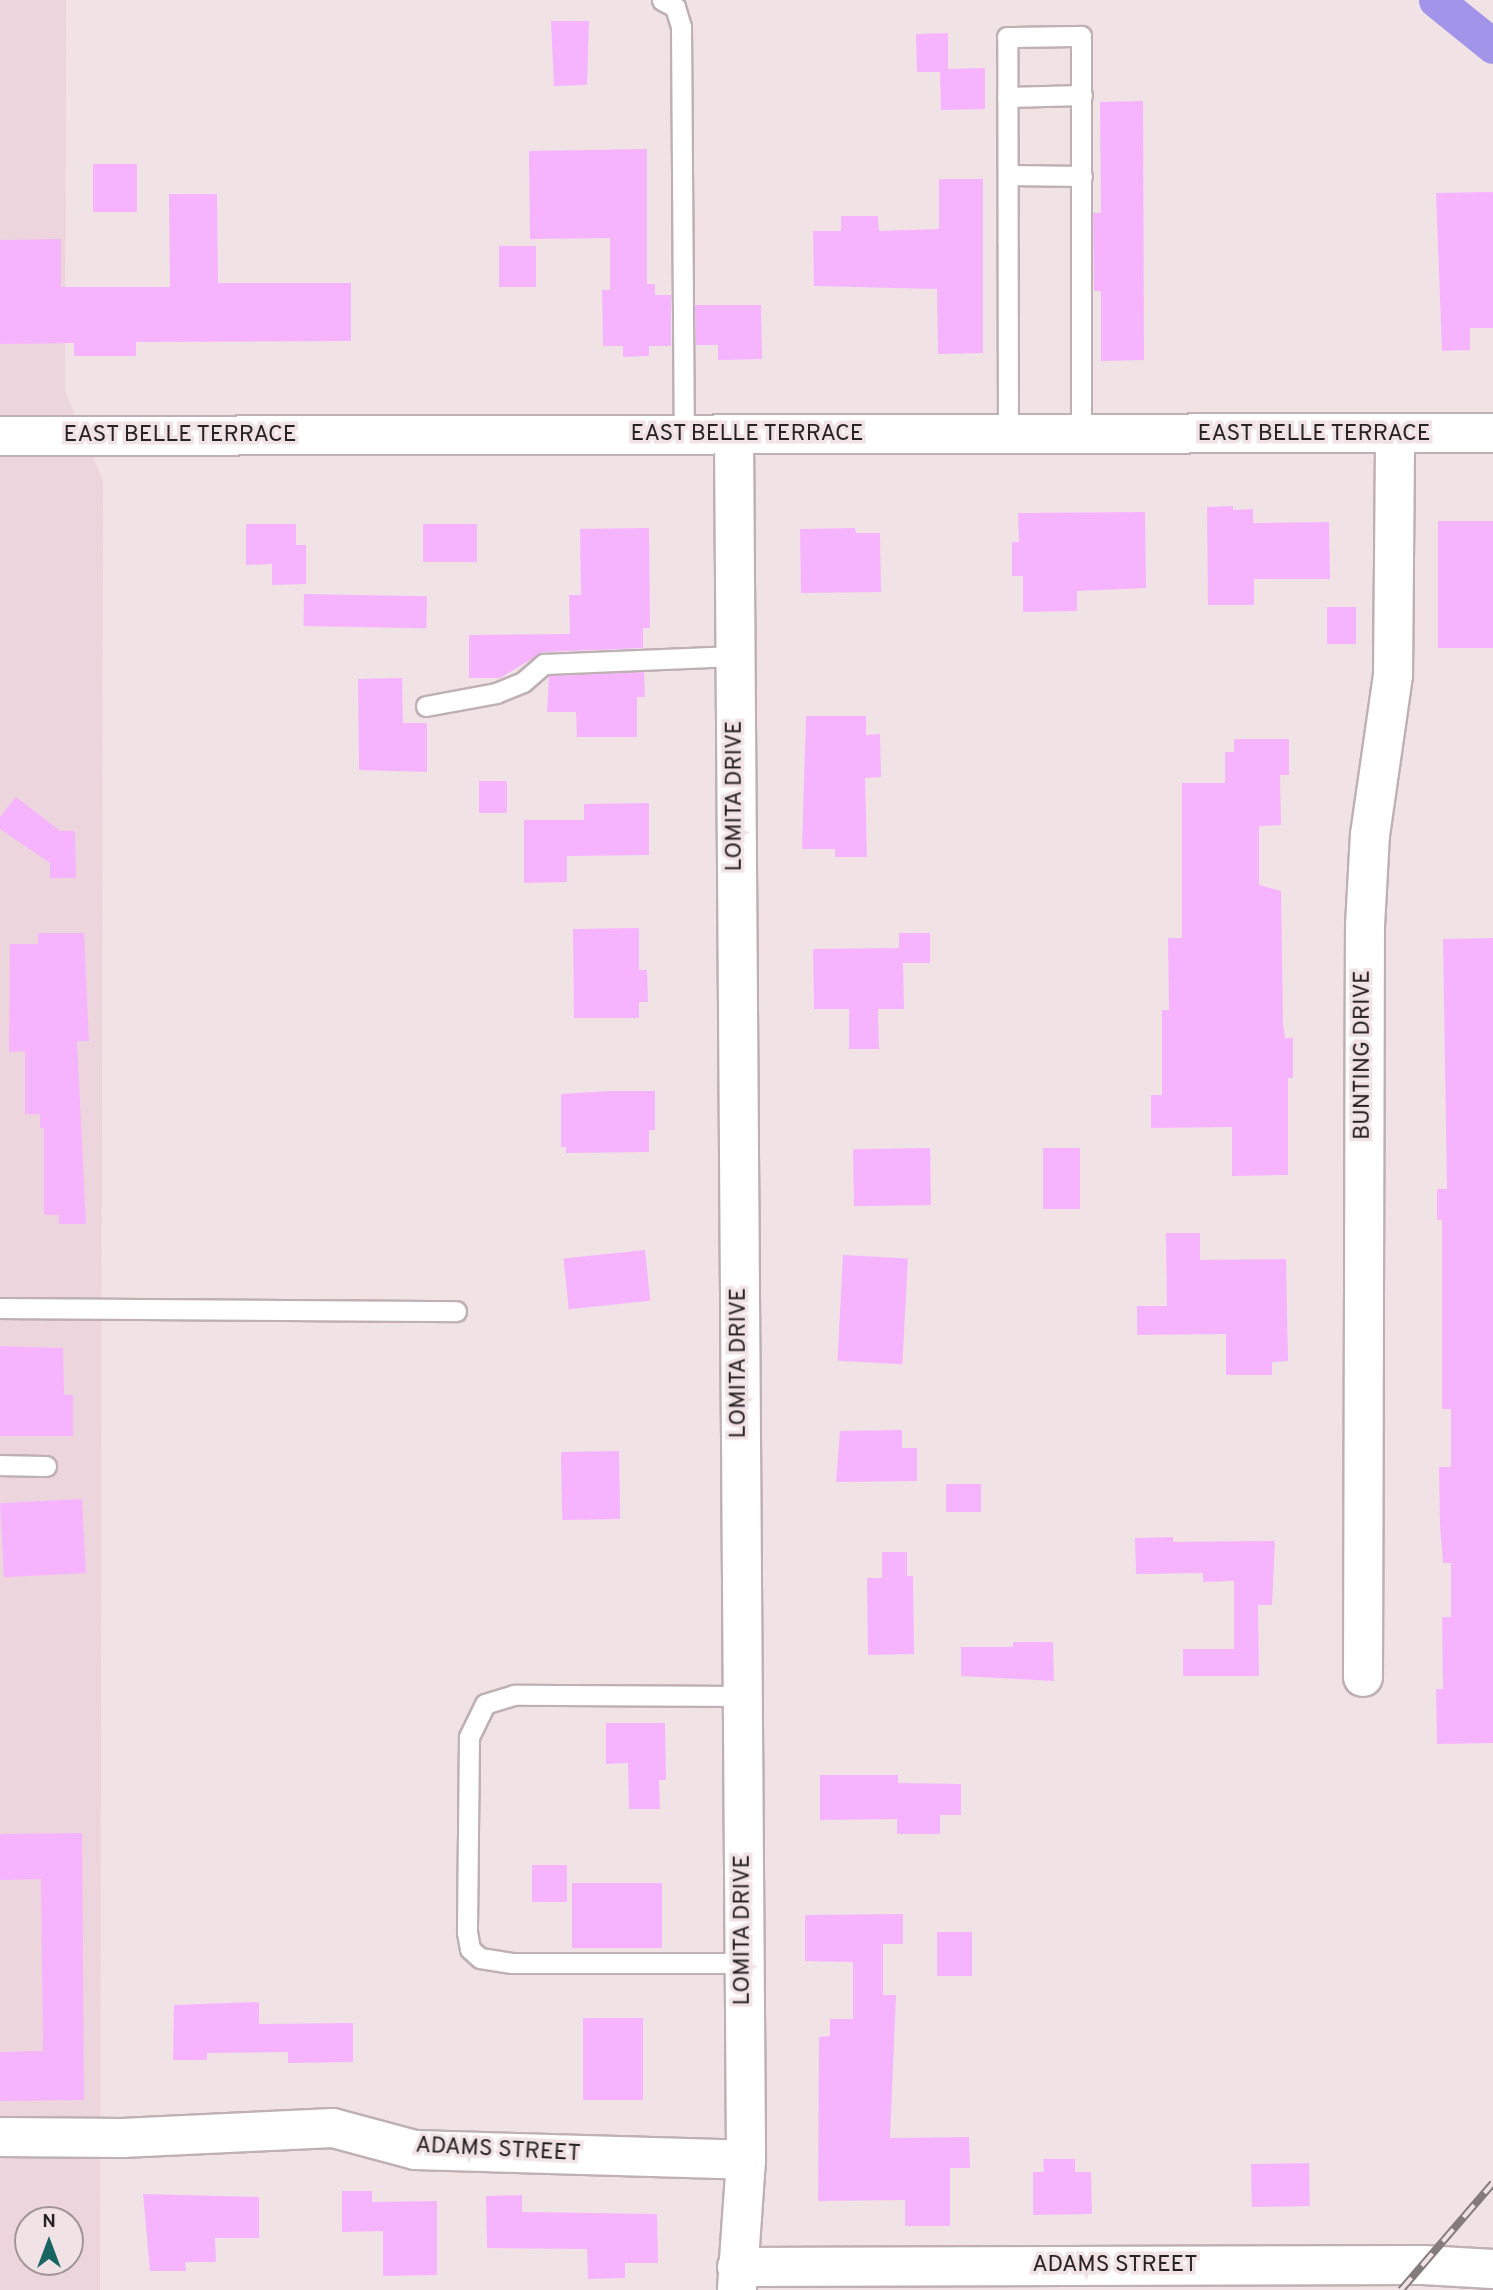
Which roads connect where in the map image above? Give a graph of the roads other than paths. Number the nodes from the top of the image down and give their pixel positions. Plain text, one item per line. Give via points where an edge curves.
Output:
1 (662, 0) edge
2 (1082, 95) junction
3 (1007, 97) junction
4 (1008, 175) junction
5 (1082, 176) junction
6 (1493, 433) edge
7 (684, 435) junction
8 (734, 435) junction
9 (1008, 435) junction
10 (1395, 435) junction
11 (0, 436) edge
12 (1081, 436) junction
13 (735, 656) junction
14 (426, 706) dead end
15 (0, 1308) edge
16 (456, 1311) dead end
17 (0, 1465) edge
18 (46, 1466) dead end
19 (1363, 1677) dead end
20 (743, 1696) junction
21 (744, 1962) junction
22 (0, 2137) edge
23 (746, 2160) junction
24 (1493, 2269) edge
25 (737, 2279) edge

1 - 7 lane via 675,7 681,27
2 - 3 lane
2 - 3 lane via 1081,36 1007,37
2 - 5 lane
3 - 4 lane
4 - 5 lane
4 - 9 lane
5 - 12 lane
6 - 10 street, EAST BELLE TERRACE
7 - 8 street, EAST BELLE TERRACE
7 - 11 street, EAST BELLE TERRACE
8 - 9 street, EAST BELLE TERRACE
8 - 13 street, LOMITA DRIVE
9 - 12 street, EAST BELLE TERRACE
10 - 12 street, EAST BELLE TERRACE
10 - 19 street, BUNTING DRIVE via 1393,675 1370,835 1364,926
13 - 14 lane via 568,660 544,664 523,682 496,693
13 - 20 street, LOMITA DRIVE
15 - 16 lane
17 - 18 lane
20 - 21 street, LOMITA DRIVE
20 - 21 lane via 514,1695 485,1704 469,1737 467,1920 470,1949 491,1959
21 - 23 street, LOMITA DRIVE
22 - 23 street, ADAMS STREET via 122,2138 332,2128 415,2150
23 - 25 street, LOMITA DRIVE
24 - 25 street, ADAMS STREET via 1423,2264

